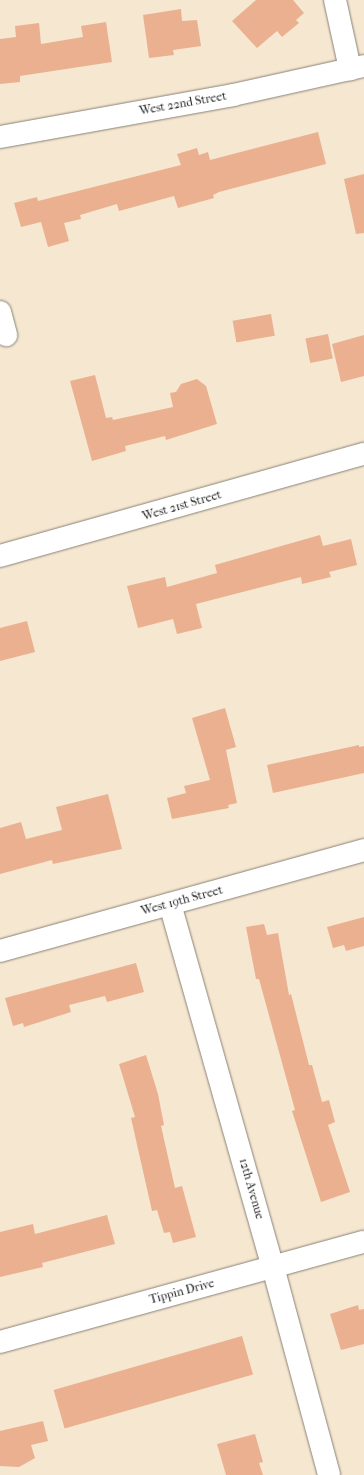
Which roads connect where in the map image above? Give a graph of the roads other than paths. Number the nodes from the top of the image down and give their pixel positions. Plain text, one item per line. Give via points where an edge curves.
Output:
1 (335, 0) edge
2 (357, 68) edge
3 (0, 137) edge
4 (0, 312) edge
5 (6, 335) dead end
6 (364, 454) edge
7 (0, 556) edge
8 (364, 850) edge
9 (170, 904) junction
10 (0, 950) edge
11 (364, 1242) edge
12 (273, 1267) junction
13 (0, 1342) edge
14 (329, 1475) edge

1 - 2 street
2 - 3 street, West 22nd Street via 233,95
4 - 5 street
6 - 7 street, West 21st Street
8 - 9 street, West 19th Street
9 - 10 street, West 19th Street
9 - 12 street, 12th Avenue
11 - 12 street, Tippin Drive
12 - 13 street, Tippin Drive
12 - 14 street, 12th Avenue

